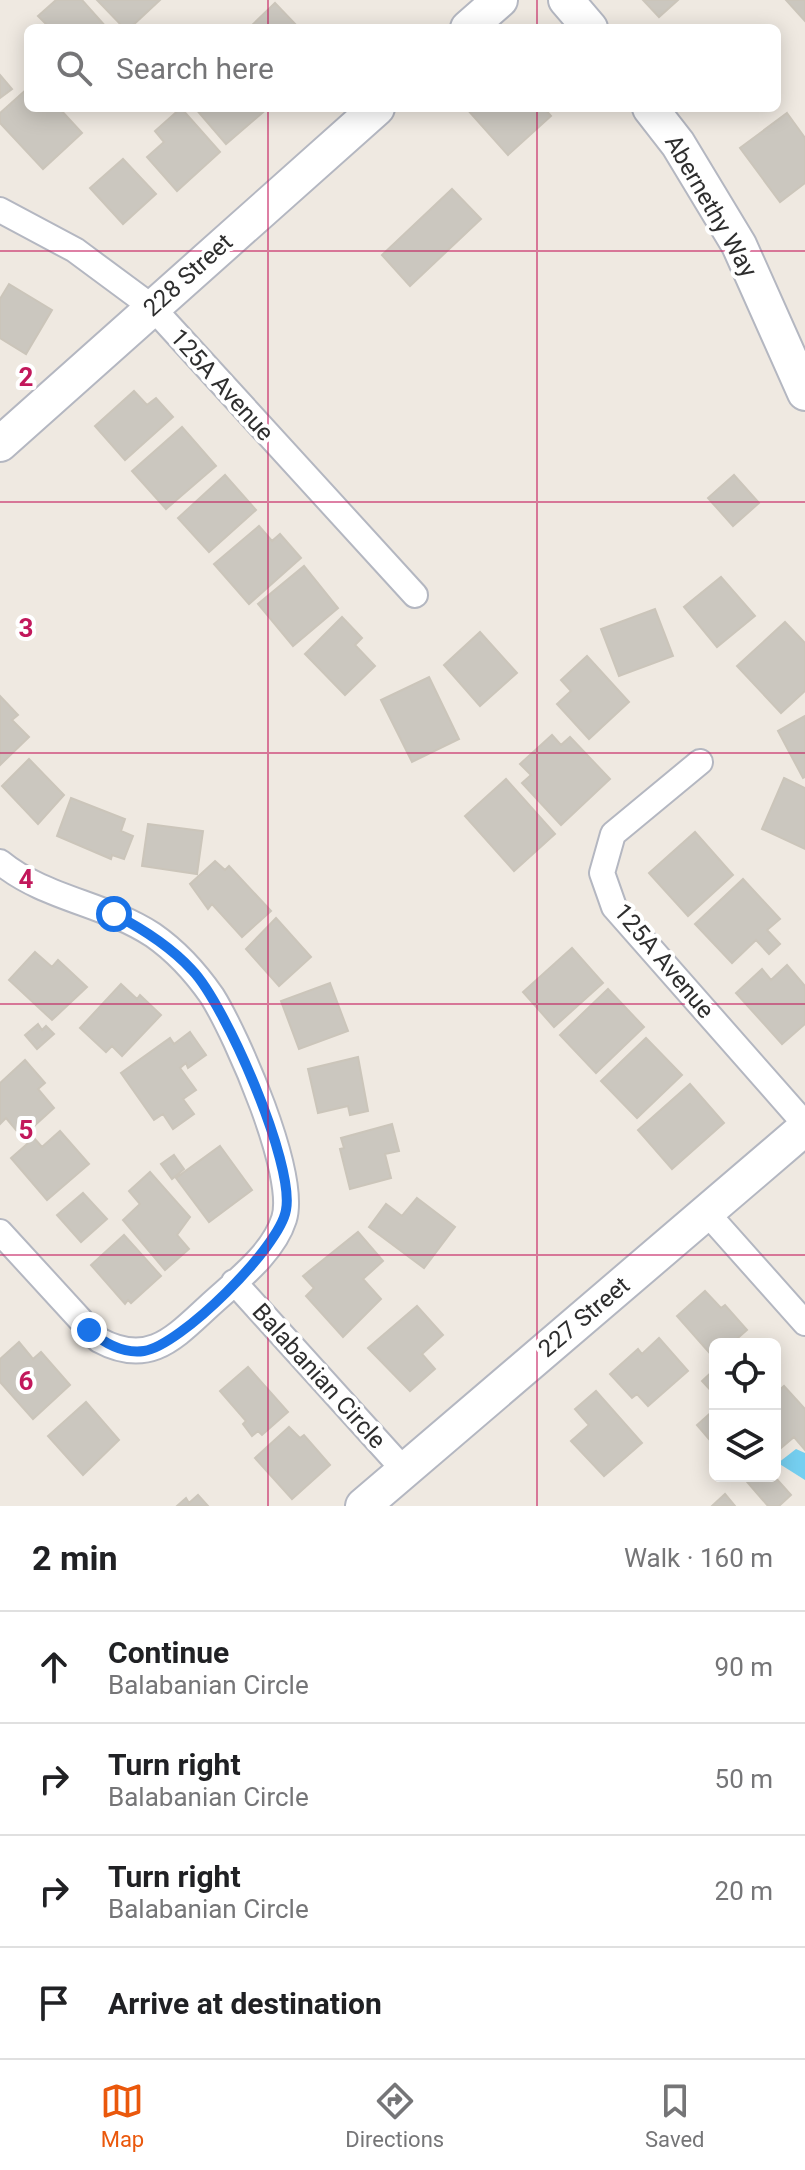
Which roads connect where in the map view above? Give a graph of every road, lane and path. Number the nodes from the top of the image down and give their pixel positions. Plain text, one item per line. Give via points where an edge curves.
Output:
1 (500, 0) edge
2 (566, 0) edge
3 (473, 24) edge
4 (587, 24) edge
5 (372, 112) edge
6 (653, 112) edge
7 (0, 210) edge
8 (152, 307) junction
9 (805, 393) edge
10 (0, 444) edge
11 (415, 595) dead end
12 (700, 762) dead end
13 (0, 862) edge
14 (805, 1126) edge
15 (707, 1213) junction
16 (0, 1232) edge
17 (234, 1282) junction
18 (805, 1323) edge
19 (404, 1470) junction
20 (363, 1506) edge

1 - 3 street
2 - 4 street
5 - 8 street, 228 Street
6 - 9 street, Abernethy Way via 739,245
7 - 8 street, 125A Avenue via 75,250
8 - 10 street, 228 Street
8 - 11 street, 125A Avenue
12 - 14 street, 125A Avenue via 613,834 602,873 614,907
13 - 17 street, Balabanian Circle via 39,889 114,914 155,937 194,972 226,1020 274,1141 287,1189 287,1208 276,1236
14 - 15 street, 227 Street
15 - 18 street
15 - 19 street, 227 Street
16 - 17 street, Balabanian Circle via 89,1330 112,1347 129,1351 176,1337
17 - 19 street, Balabanian Circle
19 - 20 street, 227 Street

